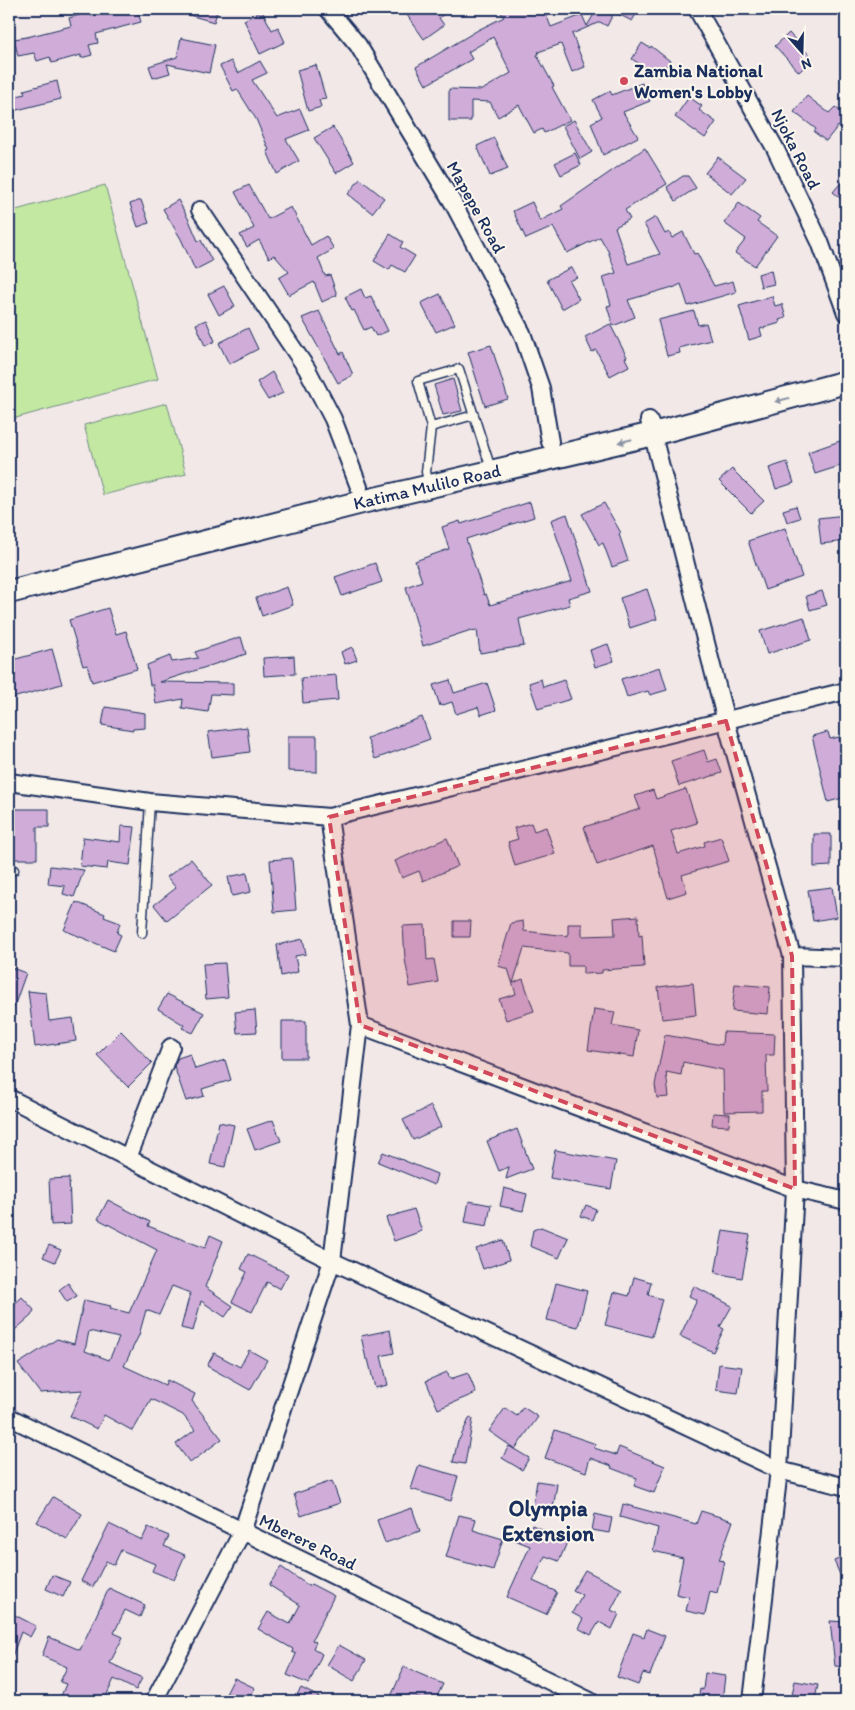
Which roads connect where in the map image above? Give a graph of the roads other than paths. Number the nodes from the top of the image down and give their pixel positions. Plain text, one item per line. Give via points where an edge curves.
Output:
1 (328, 9) edge
2 (696, 9) edge
3 (200, 210) dead end
4 (846, 313) edge
5 (846, 367) edge
6 (846, 382) edge
7 (474, 415) junction
8 (431, 427) junction
9 (651, 427) junction
10 (550, 442) junction
11 (490, 464) junction
12 (427, 479) junction
13 (359, 487) junction
14 (9, 577) edge
15 (9, 592) edge
16 (846, 691) edge
17 (726, 721) junction
18 (9, 782) edge
19 (150, 802) junction
20 (329, 817) junction
21 (142, 933) dead end
22 (792, 956) junction
23 (846, 958) edge
24 (360, 1025) junction
25 (171, 1046) dead end
26 (9, 1098) edge
27 (128, 1158) junction
28 (795, 1189) junction
29 (846, 1201) edge
30 (332, 1261) junction
31 (9, 1417) edge
32 (779, 1470) junction
33 (846, 1487) edge
34 (242, 1532) junction
35 (154, 1701) edge
36 (590, 1701) edge
37 (752, 1701) edge

1 - 10 street, Mapepe Road via 358,45 448,195 522,332 541,388
2 - 4 street, Njoka Road via 775,148 820,242
3 - 13 street via 307,369 333,419
5 - 9 main road, Katima Mulilo Road
6 -> 9 main road, Katima Mulilo Road
7 - 8 lane
7 - 8 lane via 459,369 418,381
7 - 11 lane
8 - 12 lane
9 - 10 main road, Katima Mulilo Road
9 -> 11 main road, Katima Mulilo Road
9 - 17 street
10 - 11 main road, Katima Mulilo Road
11 - 12 main road, Katima Mulilo Road
12 - 13 main road, Katima Mulilo Road
12 - 15 main road, Katima Mulilo Road
13 - 14 main road, Katima Mulilo Road
16 - 17 street
17 - 20 street
17 - 22 street
18 - 19 street
19 - 20 street
19 - 21 lane
20 - 24 street
22 - 23 street
22 - 28 street
24 - 28 street
24 - 30 street
25 - 27 street
26 - 27 street
27 - 30 street
28 - 29 street
28 - 32 street
30 - 32 street
30 - 34 street
31 - 34 street, Mberere Road
32 - 33 street
32 - 37 street
34 - 35 street
34 - 36 street, Mberere Road

